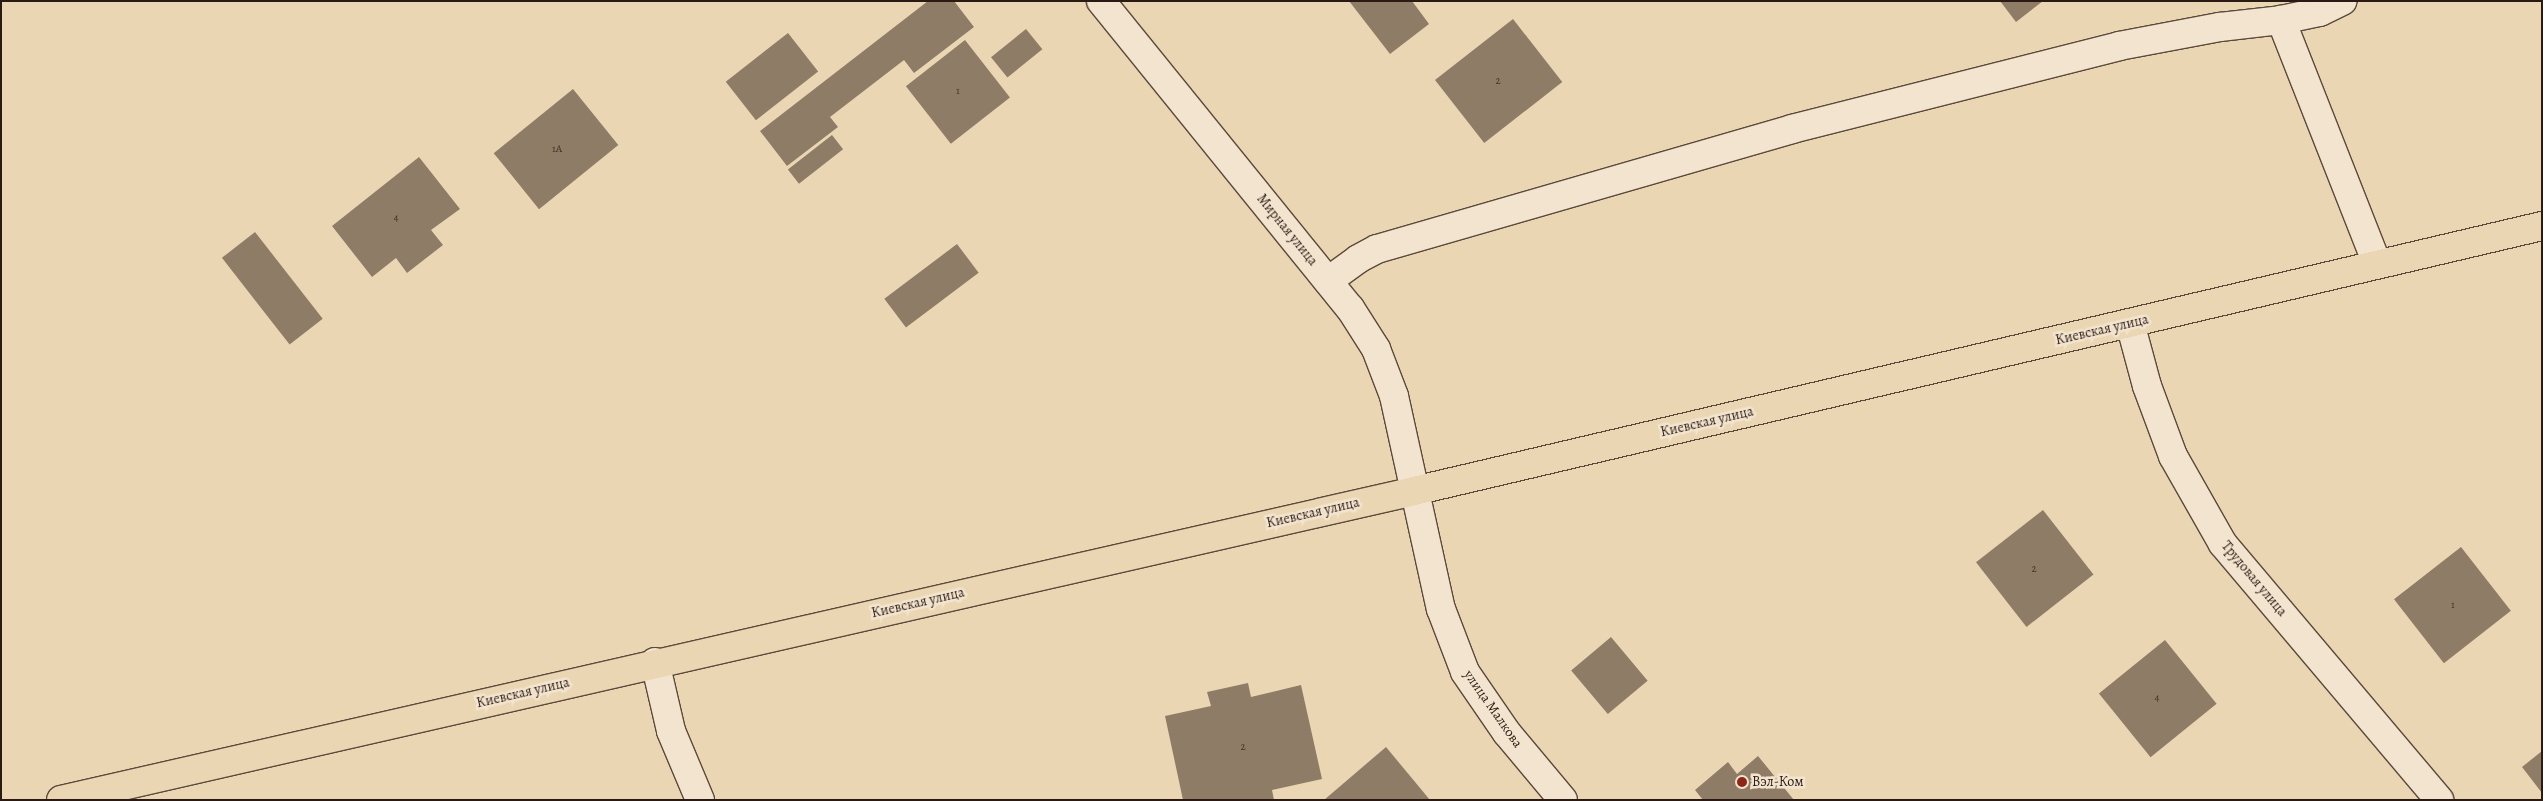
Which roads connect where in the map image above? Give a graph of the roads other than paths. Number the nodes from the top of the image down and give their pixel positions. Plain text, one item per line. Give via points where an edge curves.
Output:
1 (1100, 1) edge
2 (2343, 1) edge
3 (2281, 20) junction
4 (2542, 226) edge
5 (2378, 264) junction
6 (1328, 281) junction
7 (2130, 323) junction
8 (1414, 491) junction
9 (654, 662) junction
10 (72, 797) edge
11 (700, 800) edge
12 (1563, 800) edge
13 (2439, 800) edge

1 - 6 street, Мирная улица
2 - 3 street via 2320,12
3 - 5 street
3 - 6 street via 2220,27 2119,46 1792,130 1377,249
4 - 5 main road, Киевская улица
5 - 7 main road, Киевская улица
6 - 8 street, Мирная улица via 1376,349 1394,396
7 - 8 main road, Киевская улица
7 - 13 street, Трудовая улица via 2147,386 2173,456 2223,544
8 - 9 main road, Киевская улица
8 - 12 street, улица Малкова via 1441,609 1465,672 1507,733
9 - 10 main road, Киевская улица
9 - 11 street via 671,731

